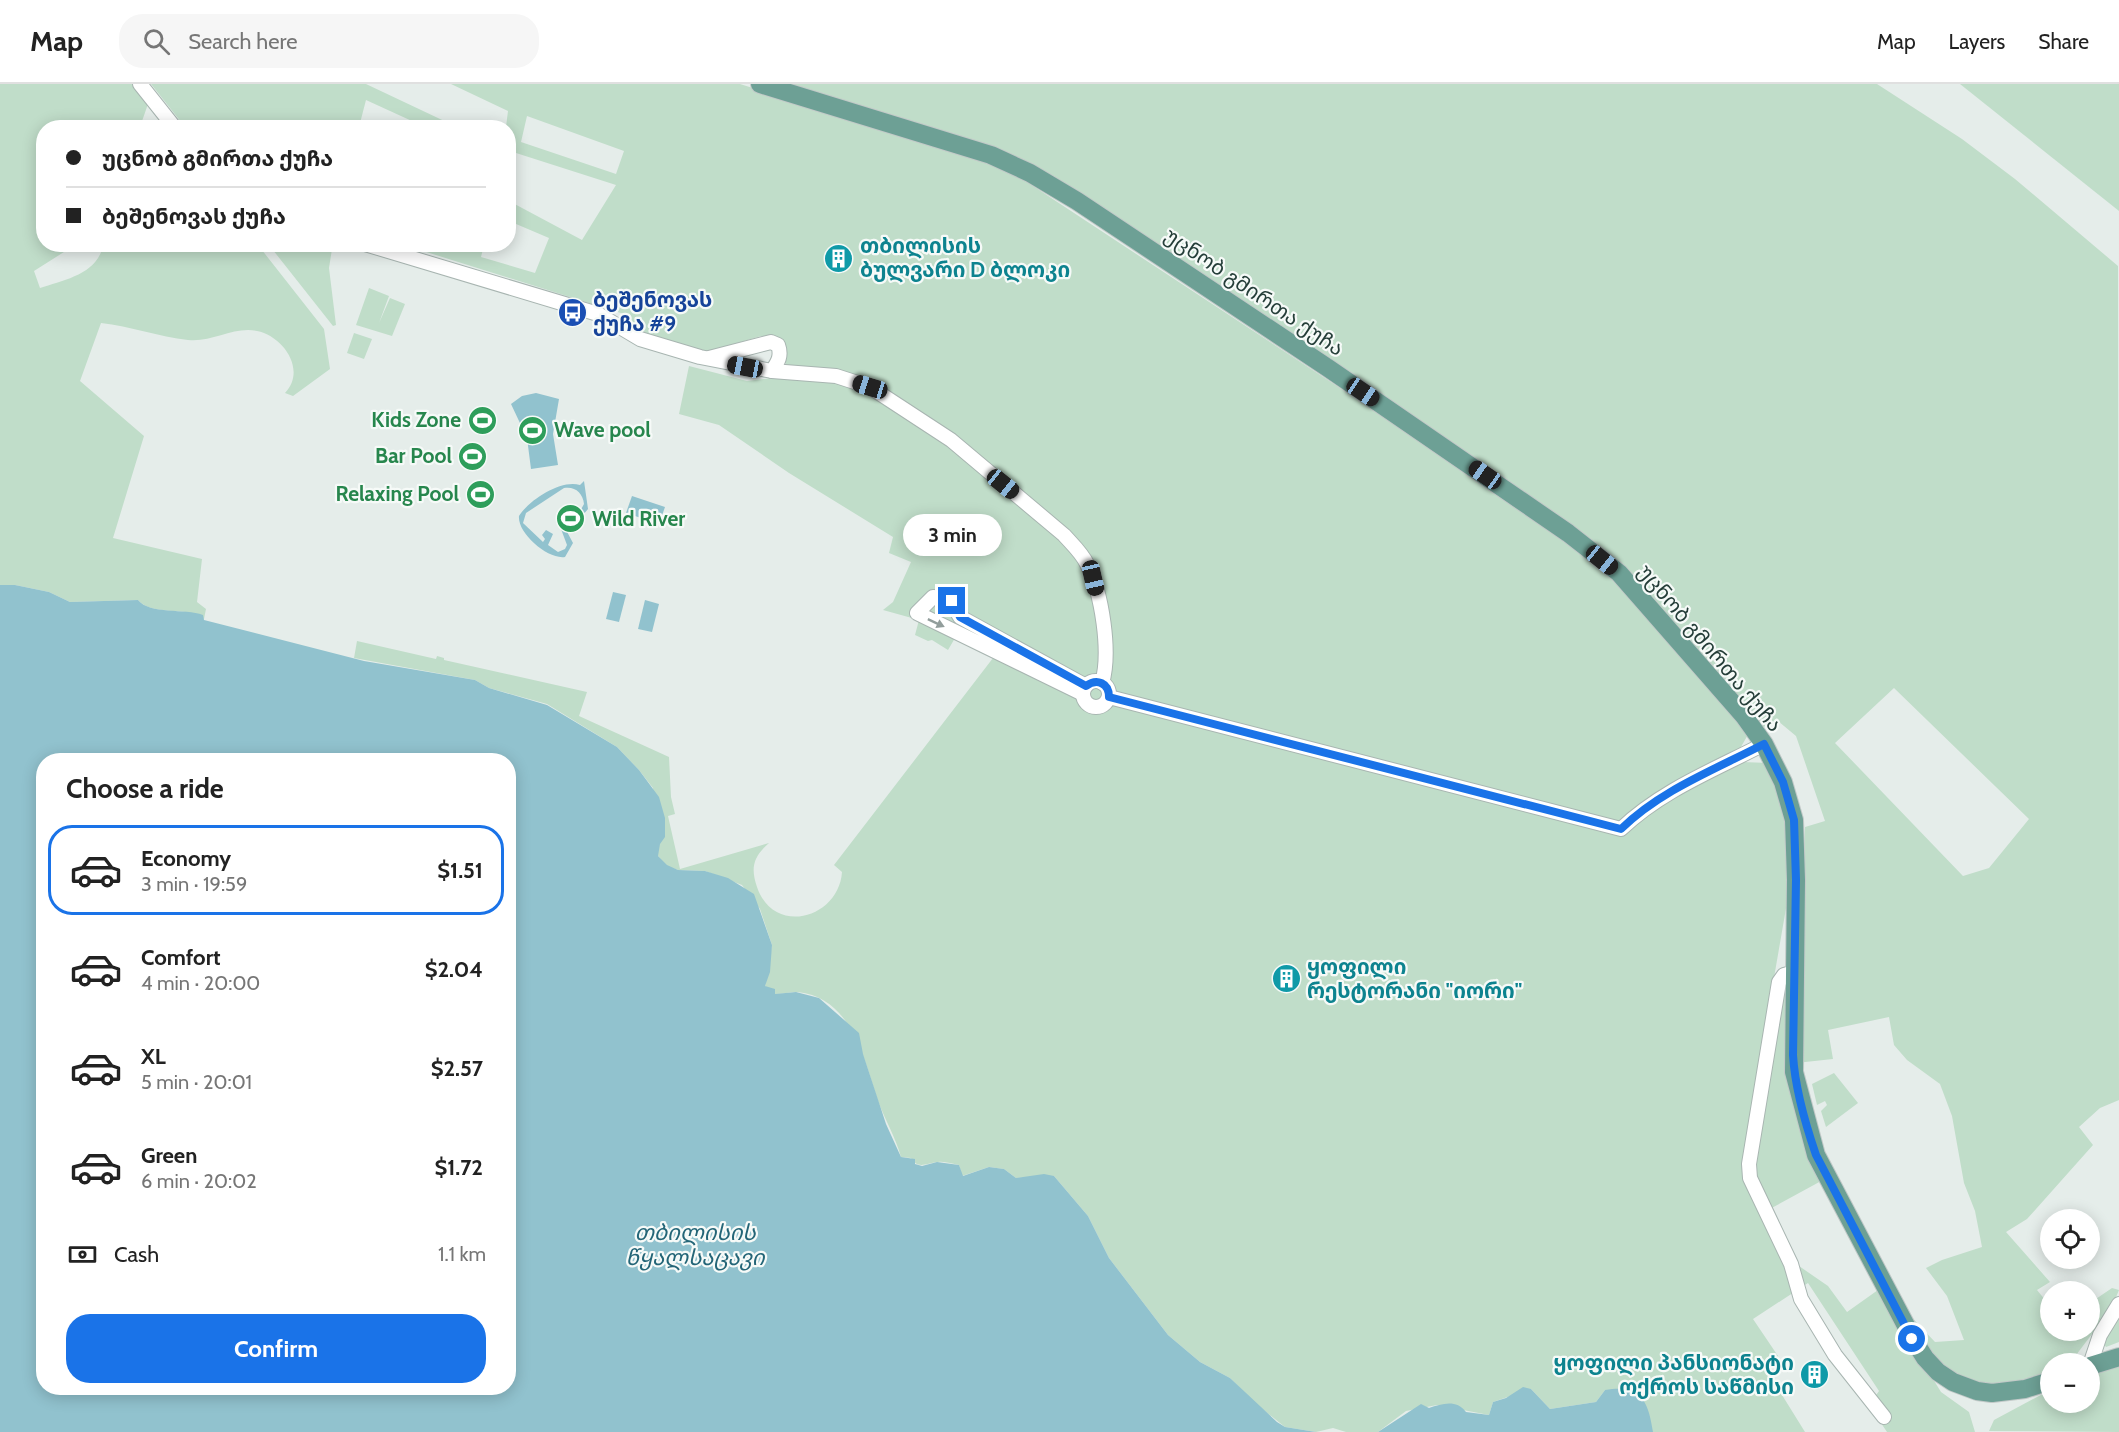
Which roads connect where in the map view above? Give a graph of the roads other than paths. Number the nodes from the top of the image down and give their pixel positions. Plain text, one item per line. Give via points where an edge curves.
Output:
1 (140, 84) edge
2 (760, 84) edge
3 (169, 120) edge
4 (392, 252) edge
5 (706, 359) junction
6 (772, 371) junction
7 (1102, 683) junction
8 (1084, 690) junction
9 (1109, 697) junction
10 (1764, 744) junction
11 (1794, 972) junction
12 (2119, 1304) edge
13 (2119, 1350) edge
14 (2096, 1353) edge
15 (2119, 1357) edge
16 (2100, 1360) edge
17 (2100, 1362) edge
18 (2040, 1384) edge
19 (1884, 1417) dead end

1 - 3 street
2 - 10 main road, უცნობ გმირთა ქუჩა via 991,155 1077,201 1469,464 1611,567 1744,716
4 - 5 street via 598,314 640,339
5 - 6 street
5 - 6 street via 771,342 778,345 780,352
6 - 7 street via 836,376 870,387 951,440 1064,535 1087,562 1093,578 1106,650
7 - 8 street via 1094,681
7 - 9 street
8 -> 8 street via 960,617 949,598 933,597 917,613
8 - 9 street via 1086,703 1093,707 1105,704
9 - 10 street via 1621,829 1641,809 1675,788
10 - 11 main road, უცნობ გმირთა ქუჩა via 1783,782 1794,820
11 - 18 main road, უცნობ გმირთა ქუჩა via 1794,1072 1808,1130 1832,1186 1912,1339 1938,1371 1977,1391 2007,1393
11 - 19 street via 1784,975 1779,982 1750,1178 1791,1264 1801,1299 1835,1355
12 - 14 street via 2100,1335
13 - 16 main road
15 - 17 main road

